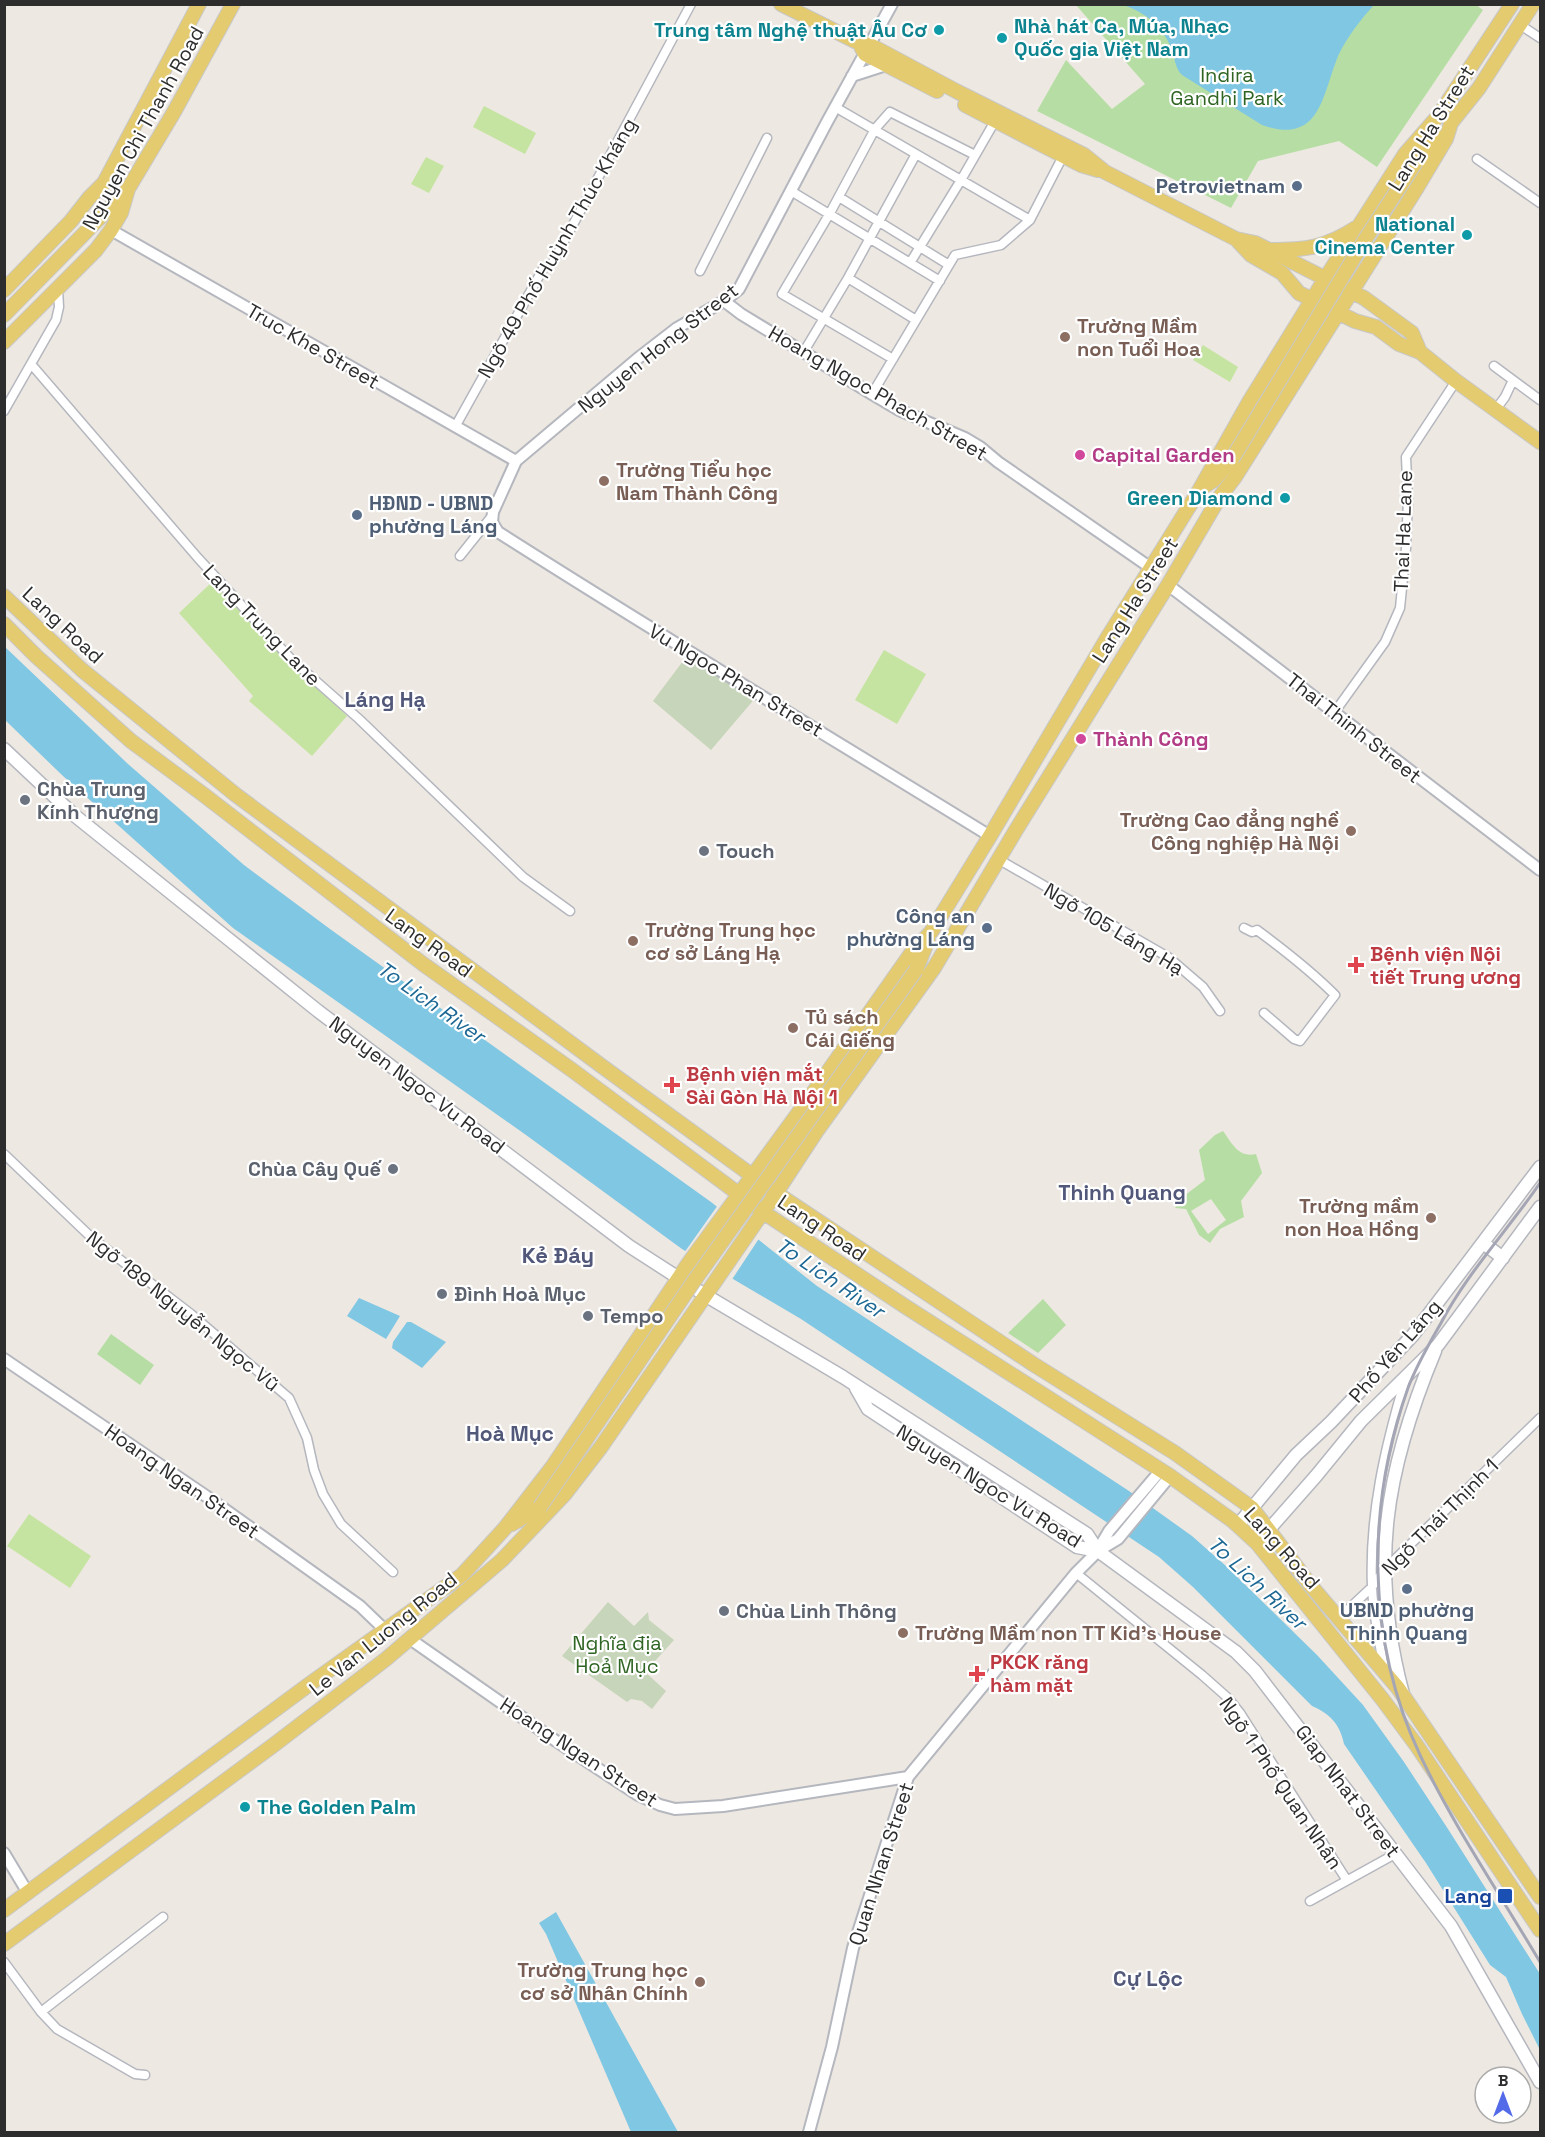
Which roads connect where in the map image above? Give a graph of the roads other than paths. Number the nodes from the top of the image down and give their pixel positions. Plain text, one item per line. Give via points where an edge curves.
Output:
1 (200, 4) edge
2 (233, 4) edge
3 (691, 4) edge
4 (781, 4) edge
5 (892, 4) edge
6 (1512, 4) edge
7 (1533, 4) edge
8 (1519, 24) junction
9 (1540, 38) edge
10 (865, 47) junction
11 (886, 65) junction
12 (852, 76) junction
13 (835, 107) junction
14 (1439, 115) junction
15 (995, 121) junction
16 (1451, 123) junction
17 (875, 129) junction
18 (767, 138) dead end
19 (916, 154) junction
20 (975, 155) junction
21 (1063, 156) junction
22 (1477, 159) dead end
23 (1416, 162) junction
24 (1106, 172) junction
25 (961, 180) junction
26 (104, 183) junction
27 (128, 189) junction
28 (791, 191) junction
29 (838, 197) junction
30 (1540, 203) edge
31 (830, 213) junction
32 (1030, 220) junction
33 (880, 222) junction
34 (1360, 225) junction
35 (89, 227) junction
36 (111, 230) junction
37 (870, 239) junction
38 (1236, 239) junction
39 (1349, 243) junction
40 (920, 246) junction
41 (1267, 250) junction
42 (1373, 255) junction
43 (910, 263) junction
44 (949, 265) junction
45 (700, 271) dead end
46 (848, 278) junction
47 (1325, 279) junction
48 (940, 281) junction
49 (58, 289) junction
50 (4, 290) edge
51 (1352, 292) junction
52 (1312, 300) junction
53 (724, 301) junction
54 (1339, 313) junction
55 (4, 315) edge
56 (824, 318) junction
57 (916, 320) junction
58 (1297, 325) junction
59 (1323, 339) junction
60 (4, 342) edge
61 (1420, 352) junction
62 (802, 353) junction
63 (893, 359) junction
64 (31, 364) junction
65 (1494, 366) dead end
66 (1513, 380) junction
67 (1456, 381) junction
68 (872, 394) junction
69 (1540, 400) edge
70 (1496, 409) junction
71 (4, 411) edge
72 (455, 427) junction
73 (1540, 442) edge
74 (1232, 459) junction
75 (516, 461) junction
76 (1200, 489) junction
77 (1219, 498) junction
78 (492, 516) junction
79 (460, 556) dead end
80 (1151, 568) junction
81 (1168, 585) junction
82 (4, 596) edge
83 (4, 624) edge
84 (1334, 713) junction
85 (1058, 721) junction
86 (1076, 732) junction
87 (4, 749) edge
88 (990, 836) junction
89 (998, 859) junction
90 (1540, 870) edge
91 (340, 873) junction
92 (327, 892) junction
93 (570, 911) dead end
94 (1244, 928) dead end
95 (931, 932) junction
96 (948, 942) junction
97 (916, 970) junction
98 (1220, 1011) dead end
99 (1264, 1013) dead end
100 (796, 1116) junction
101 (816, 1132) junction
102 (4, 1154) edge
103 (1540, 1167) edge
104 (751, 1175) junction
105 (776, 1193) junction
106 (738, 1194) junction
107 (1540, 1206) edge
108 (763, 1212) junction
109 (1483, 1243) junction
110 (1503, 1258) junction
111 (679, 1278) junction
112 (705, 1295) junction
113 (643, 1331) junction
114 (1438, 1345) junction
115 (668, 1348) junction
116 (4, 1359) edge
117 (1406, 1377) junction
118 (1071, 1389) junction
119 (1060, 1405) junction
120 (1540, 1418) edge
121 (1162, 1478) junction
122 (540, 1507) junction
123 (1252, 1508) junction
124 (1238, 1525) junction
125 (505, 1528) junction
126 (1269, 1530) junction
127 (521, 1540) junction
128 (1257, 1543) junction
129 (1098, 1551) junction
130 (1384, 1570) junction
131 (393, 1572) dead end
132 (1076, 1573) junction
133 (1372, 1587) junction
134 (1340, 1617) junction
135 (385, 1630) junction
136 (410, 1639) junction
137 (1392, 1673) junction
138 (908, 1777) junction
139 (116, 1827) junction
140 (135, 1846) junction
141 (4, 1853) edge
142 (1395, 1854) junction
143 (1346, 1879) junction
144 (28, 1893) junction
145 (1540, 1897) edge
146 (1310, 1901) dead end
147 (4, 1910) edge
148 (164, 1917) dead end
149 (1540, 1929) edge
150 (4, 1944) edge
151 (4, 1962) edge
152 (41, 2012) junction
153 (145, 2075) dead end
154 (1540, 2082) edge
155 (809, 2133) edge

1 - 26 main road, Nguyen Chi Thanh Road
2 - 27 main road, Nguyen Chi Thanh Road
3 - 72 street, Ngõ 49 Phố Huỳnh Thúc Kháng via 553,262 543,269
4 - 10 main road
5 - 10 street, Nguyen Hong Street
6 - 14 main road, Lang Ha Street
7 - 8 main road, Lang Ha Street
8 - 9 street
8 - 16 main road, Lang Ha Street
10 - 11 main road
10 - 12 street, Nguyen Hong Street
10 - 24 main road via 1084,155
11 - 12 street
11 - 15 main road
12 - 13 street, Nguyen Hong Street
13 - 17 street
13 - 28 street, Nguyen Hong Street
14 - 23 main road
14 - 34 main road, Lang Ha Street via 1405,154
15 - 20 street
15 - 21 main road
16 - 23 main road
16 - 42 main road, Lang Ha Street via 1446,139
17 - 19 street
17 - 20 street via 890,112
17 - 29 street
18 - 45 street
19 - 25 street
19 - 33 street
20 - 25 street
21 - 24 main road
21 - 32 street
22 - 30 street
23 - 74 main road, bridge
24 - 38 main road
25 - 32 street
25 - 40 street
26 - 35 main road
26 - 50 main road, Nguyen Chi Thanh Road
27 - 35 main road
27 - 36 main road, Nguyen Chi Thanh Road
28 - 31 street
28 - 53 street, Nguyen Hong Street via 739,289
29 - 31 street
29 - 33 street
31 - 37 street
31 - 56 street via 782,294
32 - 44 street via 1001,245 955,255
33 - 37 street
33 - 40 street
34 - 39 main road, Lang Ha Street
34 - 41 main road via 1319,247
35 - 55 main road
36 - 49 main road, Nguyen Chi Thanh Road
36 - 72 street, Truc Khe Street
37 - 43 street
37 - 46 street
38 - 41 main road
38 - 52 main road via 1251,255 1282,273 1299,293
39 - 42 main road
39 - 47 main road, Lang Ha Street
40 - 43 street
40 - 44 street
41 - 47 main road
42 - 51 main road, Lang Ha Street
43 - 48 street
44 - 48 street
46 - 56 street
46 - 57 street
47 - 51 main road
47 - 52 main road, Lang Ha Street
48 - 57 street
49 - 60 main road, Nguyen Chi Thanh Road
49 - 64 street via 56,320
51 - 54 main road, Lang Ha Street
51 - 61 main road via 1412,333
52 - 54 main road
52 - 58 main road, Lang Ha Street
53 - 62 street, Hoang Ngoc Phach Street
53 - 75 street, Nguyen Hong Street via 669,334
54 - 59 main road, Lang Ha Street
54 - 61 main road via 1376,327 1399,344
56 - 62 street
56 - 63 street
57 - 63 street
58 - 59 main road
58 - 76 main road, Lang Ha Street
59 - 77 main road, Lang Ha Street
61 - 67 main road
62 - 68 street, Hoang Ngoc Phach Street
63 - 68 street
64 - 71 street
64 - 93 street, Lang Trung Lane via 291,659 523,877
65 - 66 street
66 - 69 street
66 - 70 street
67 - 70 main road
67 - 84 street, Thai Ha Lane via 1406,457 1408,500 1400,608 1385,642
68 - 80 street, Hoang Ngoc Phach Street via 980,447
70 - 73 main road
72 - 75 street, Truc Khe Street
74 - 76 main road via 1214,480
74 - 77 main road
75 - 78 street, Nguyen Hong Street
76 - 80 main road, Lang Ha Street
77 - 81 main road, Lang Ha Street
78 - 79 street
78 - 88 street, Vu Ngoc Phan Street via 498,532
80 - 85 main road, Lang Ha Street
81 - 84 street, Thai Thinh Street
81 - 86 main road, Lang Ha Street
82 - 91 main road, Lang Road via 125,707
83 - 92 main road, Lang Road via 131,741
84 - 90 street, Thai Thinh Street
85 - 86 main road
85 - 88 main road, Lang Ha Street
86 - 89 main road, Lang Ha Street
87 - 111 main road, Nguyen Ngoc Vu Road via 74,815 318,1011 629,1246
88 - 95 main road, Lang Ha Street
89 - 96 main road, Lang Ha Street
89 - 98 street, Ngõ 105 Láng Hạ via 1168,957 1203,987
91 - 92 main road
91 - 104 main road, Lang Road
92 - 106 main road, Lang Road
94 - 99 street via 1257,930 1335,995 1300,1041
95 - 97 main road
95 - 100 main road, Lang Ha Street via 912,952
96 - 97 main road
96 - 101 main road, Lang Ha Street
97 - 122 main road, bridge via 694,1281
100 - 101 main road
100 - 104 main road, Lang Ha Street
101 - 105 main road, Lang Ha Street
102 - 131 street, Ngõ 189 Nguyễn Ngọc Vũ via 92,1238 191,1314 289,1398 307,1438 322,1494 341,1524
103 - 109 main road, Phố Yên Lãng
104 - 105 main road, Lang Road
104 - 106 main road, Lang Ha Street
105 - 108 main road, Lang Ha Street
105 - 118 main road, Lang Road
106 - 108 main road, Lang Road
106 - 111 main road, Le Van Luong Road
107 - 110 main road, Phố Yên Lãng
108 - 112 main road, Le Van Luong Road
108 - 119 main road, Lang Road
109 - 110 main road
109 - 123 main road, Phố Yên Lãng via 1413,1335 1296,1455
110 - 114 main road, Phố Yên Lãng
111 - 112 main road, Nguyen Ngoc Vu Road
111 - 113 main road, Le Van Luong Road
112 - 115 main road, Le Van Luong Road
112 - 129 main road, Nguyen Ngoc Vu Road via 856,1387 868,1409 1077,1547
113 - 115 main road
113 - 125 main road, Le Van Luong Road via 553,1466
114 - 117 main road, Phố Yên Lãng
114 - 130 main road via 1397,1458 1390,1492
115 - 127 main road, Le Van Luong Road via 591,1461
116 - 135 street, Hoang Ngan Street via 206,1496 360,1606
117 - 126 main road, Phố Yên Lãng via 1361,1421
117 - 133 street via 1381,1470
118 - 119 main road
118 - 123 main road, Lang Road
119 - 121 main road, Lang Road
120 - 130 street, Ngõ Thái Thịnh 1
121 - 124 main road, Lang Road
121 - 129 street, Quan Nhan Street
122 - 125 main road
122 - 127 main road
123 - 124 main road, Phố Yên Lãng
123 - 126 main road, Lang Road
124 - 128 main road, Lang Road
125 - 135 main road, Le Van Luong Road via 462,1575
126 - 128 main road, Phố Yên Lãng
126 - 134 main road, Lang Road
127 - 136 main road, Le Van Luong Road via 480,1581
128 - 149 main road, Lang Road via 1410,1737
129 - 132 street, Quan Nhan Street
129 - 142 main road, Giap Nhat Street via 1236,1652 1255,1671
130 - 133 street, Ngõ Thái Thịnh 1
130 - 137 main road
132 - 138 street, Quan Nhan Street
132 - 143 street, Ngõ 1 Phố Quan Nhân via 1228,1698
133 - 134 street, Ngõ Thái Thịnh 1
133 - 137 street via 1377,1633
134 - 137 main road, Lang Road
135 - 139 main road, Le Van Luong Road
136 - 138 street, Hoang Ngan Street via 556,1741 638,1795 660,1805 675,1809 723,1806
136 - 140 main road, Le Van Luong Road
137 - 145 main road, Lang Road
138 - 155 street, Quan Nhan Street via 853,1948
139 - 140 main road
139 - 144 main road, Le Van Luong Road
140 - 150 main road, Le Van Luong Road
141 - 144 street
142 - 143 street
142 - 154 main road, Giap Nhat Street via 1451,1926
143 - 146 street
144 - 147 main road, Le Van Luong Road
148 - 152 street
151 - 152 street
152 - 153 street via 57,2029 84,2046 135,2074

